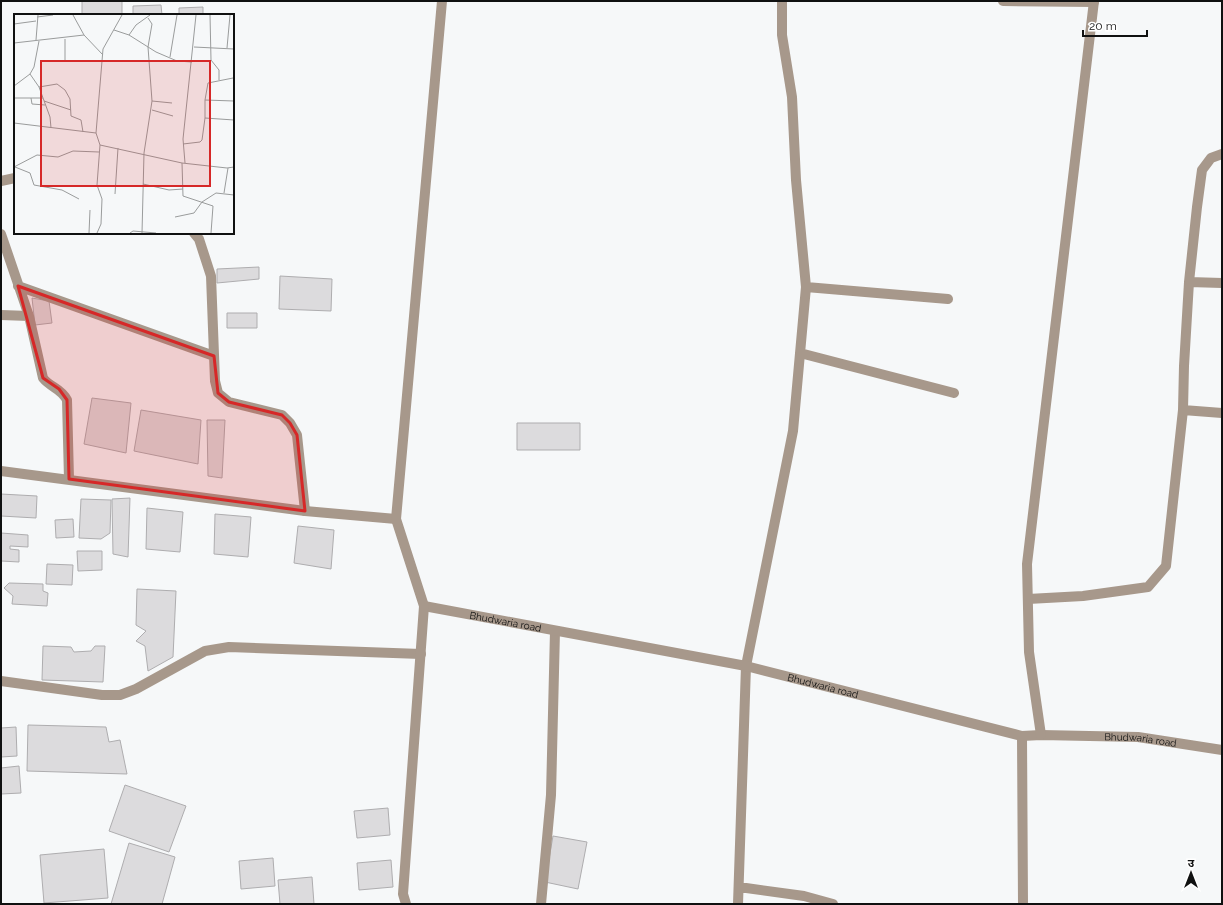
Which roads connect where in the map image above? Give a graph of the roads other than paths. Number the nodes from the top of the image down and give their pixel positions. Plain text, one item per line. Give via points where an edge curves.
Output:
1 (442, 1) edge
2 (782, 1) edge
3 (1003, 1) edge
4 (1094, 1) edge
5 (1222, 154) edge
6 (14, 178) edge
7 (1, 181) edge
8 (1, 234) edge
9 (195, 234) edge
10 (1, 267) edge
11 (12, 267) junction
12 (1189, 282) junction
13 (1222, 284) edge
14 (18, 286) junction
15 (806, 287) junction
16 (948, 299) dead end
17 (1, 315) edge
18 (29, 316) junction
19 (800, 353) junction
20 (214, 356) junction
21 (954, 393) dead end
22 (1183, 410) junction
23 (1222, 413) edge
24 (1, 471) edge
25 (69, 479) junction
26 (305, 511) junction
27 (396, 519) junction
28 (1028, 599) junction
29 (424, 606) junction
30 (555, 631) junction
31 (421, 654) junction
32 (746, 666) junction
33 (1, 681) edge
34 (1040, 735) junction
35 (1022, 736) junction
36 (1222, 750) edge
37 (739, 887) junction
38 (406, 904) edge
39 (541, 904) edge
40 (738, 904) edge
41 (833, 904) edge
42 (1023, 904) edge

1 - 27 street
2 - 15 street via 782,35 792,97 796,180
3 - 4 street
4 - 28 street via 1028,564
5 - 12 street via 1211,158 1202,170
6 - 7 street
8 - 11 street
9 - 20 street via 199,239 211,276
10 - 11 street
11 - 14 street
12 - 13 street
12 - 22 street
14 - 18 street
14 - 20 street
15 - 16 street
15 - 19 street
17 - 18 street
18 - 25 street via 44,378 47,383 59,389 67,400
19 - 21 street
19 - 32 street via 793,430
20 - 26 street via 218,393 229,402 282,415 290,423 297,436
22 - 23 street
22 - 28 street via 1166,566 1148,587 1083,596
24 - 25 street
25 - 26 street
26 - 27 street
27 - 29 street
28 - 34 street via 1029,652
29 - 30 street, Bhudwaria road
29 - 31 street
30 - 32 street, Bhudwaria road
30 - 39 street via 551,795
31 - 33 street via 228,647 205,651 136,689 120,695 102,695
31 - 38 street via 403,894
32 - 35 street, Bhudwaria road
32 - 37 street
34 - 35 street, Bhudwaria road
34 - 36 street, Bhudwaria road via 1138,737
35 - 42 street
37 - 40 street
37 - 41 street via 804,896

